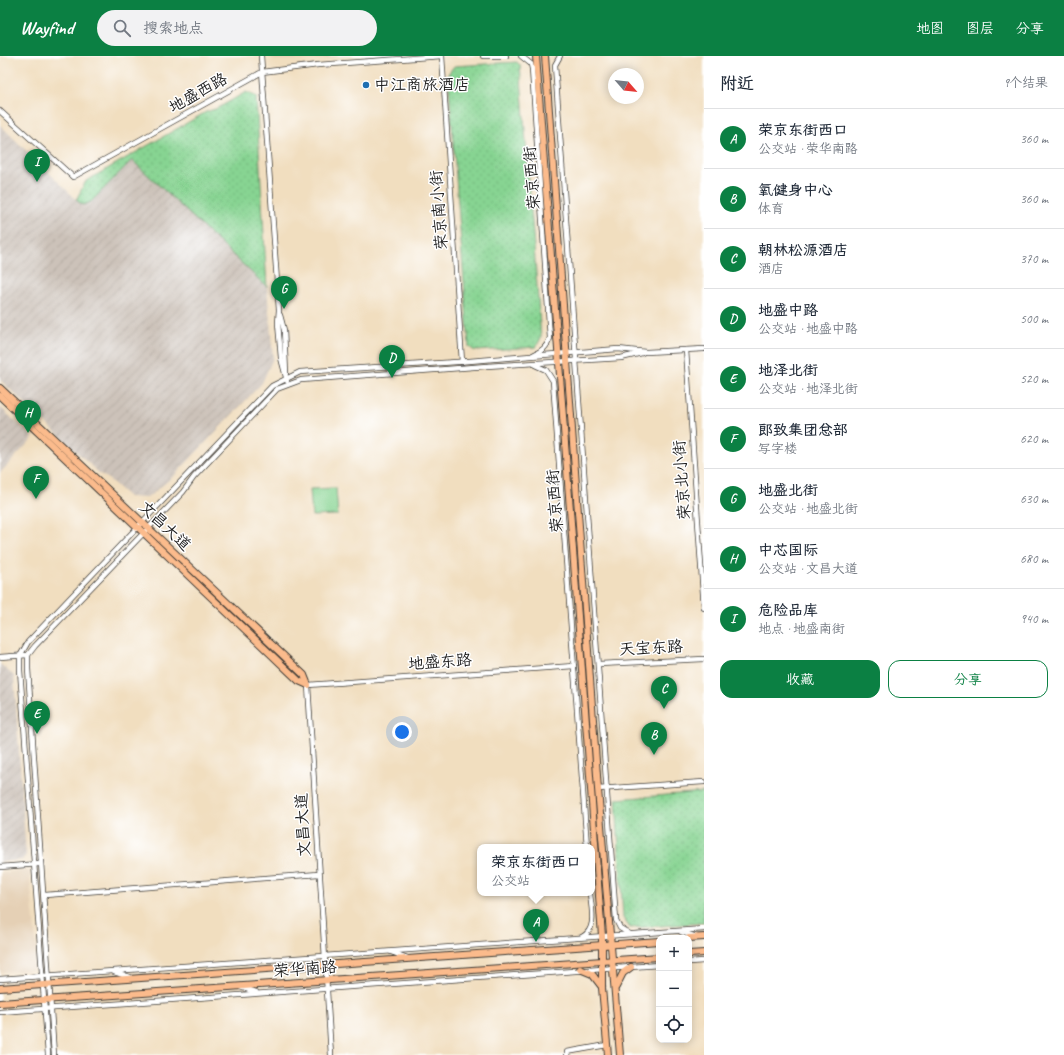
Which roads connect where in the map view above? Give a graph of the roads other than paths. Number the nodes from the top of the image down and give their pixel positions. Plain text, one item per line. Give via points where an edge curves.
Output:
1 (261, 56) edge
2 (442, 56) edge
3 (483, 56) edge
4 (506, 56) edge
5 (521, 56) edge
6 (536, 56) edge
7 (545, 56) edge
8 (560, 56) edge
9 (262, 72) junction
10 (0, 111) edge
11 (704, 349) edge
12 (686, 350) junction
13 (646, 352) junction
14 (575, 353) junction
15 (566, 354) junction
16 (533, 355) junction
17 (557, 355) junction
18 (576, 361) junction
19 (462, 362) junction
20 (567, 362) junction
21 (558, 363) junction
22 (533, 364) junction
23 (286, 379) junction
24 (289, 385) junction
25 (0, 388) edge
26 (0, 396) edge
27 (142, 522) junction
28 (136, 528) junction
29 (148, 528) junction
30 (142, 533) junction
31 (704, 608) edge
32 (28, 655) junction
33 (20, 656) junction
34 (0, 657) edge
35 (704, 659) edge
36 (599, 664) junction
37 (574, 666) junction
38 (308, 685) junction
39 (704, 782) edge
40 (607, 788) junction
41 (598, 789) junction
42 (587, 844) edge
43 (595, 844) edge
44 (595, 845) edge
45 (36, 864) junction
46 (42, 864) junction
47 (0, 867) edge
48 (319, 874) junction
49 (45, 895) junction
50 (590, 896) edge
51 (704, 929) edge
52 (679, 931) junction
53 (630, 934) junction
54 (610, 935) junction
55 (602, 936) junction
56 (701, 937) edge
57 (581, 938) junction
58 (656, 941) edge
59 (601, 944) junction
60 (611, 944) junction
61 (389, 951) junction
62 (704, 953) edge
63 (692, 954) edge
64 (325, 956) junction
65 (656, 957) edge
66 (408, 958) junction
67 (612, 959) junction
68 (602, 960) junction
69 (704, 961) edge
70 (692, 962) edge
71 (326, 964) junction
72 (656, 965) edge
73 (508, 966) junction
74 (631, 967) junction
75 (613, 968) junction
76 (580, 969) junction
77 (602, 969) junction
78 (111, 971) junction
79 (528, 973) junction
80 (50, 975) junction
81 (43, 976) junction
82 (0, 978) edge
83 (133, 979) junction
84 (327, 981) junction
85 (47, 985) junction
86 (236, 986) junction
87 (0, 988) edge
88 (602, 988) junction
89 (327, 989) junction
90 (616, 989) junction
91 (258, 993) junction
92 (48, 999) junction
93 (0, 1003) edge
94 (52, 1008) junction
95 (45, 1009) junction
96 (0, 1012) edge
97 (607, 1046) junction
98 (48, 1055) edge
99 (54, 1055) edge
100 (331, 1055) edge
101 (567, 1055) edge
102 (608, 1055) edge
103 (620, 1055) edge

1 - 9 street
2 - 9 street, 地盛西路 via 318,65
2 - 19 street, 荣京南小街
3 - 4 street
5 - 16 street via 532,69 550,338 547,346
6 - 17 main road, 荣京西街
7 - 15 main road, 荣京西街
8 - 14 street via 556,65
9 - 10 street, 地盛西路 via 73,177
9 - 23 street
11 - 12 street
12 - 13 street
12 - 31 street, 荣京北小街
13 - 14 street via 618,349
13 - 18 street via 621,358
14 - 15 street
14 - 18 street
15 - 17 street
15 - 20 main road, 荣京西街
16 - 17 street
16 - 19 street
17 - 21 main road, 荣京西街
18 - 20 street
18 - 36 street
19 - 23 street via 300,372
20 - 21 street
20 - 41 main road, 荣京西街
21 - 22 street
21 - 43 main road, 荣京西街
22 - 24 street via 301,380
22 - 37 street via 546,370 553,381
23 - 24 street
23 - 27 street via 272,386
24 - 29 street via 277,389
25 - 27 main road, 文昌大道
26 - 28 main road, 文昌大道
27 - 28 street
27 - 29 main road, 文昌大道
28 - 30 main road, 文昌大道
28 - 33 street via 28,642
29 - 30 street
29 - 38 main road, 文昌大道 via 304,675
30 - 32 street via 74,602
30 - 38 main road, 文昌大道 via 299,681
32 - 33 street
32 - 46 street
33 - 34 street
33 - 45 street
35 - 36 street, 天宝东路
36 - 40 street
37 - 38 street, 地盛东路
37 - 42 street
38 - 48 street, 文昌大道
39 - 40 street
40 - 41 street
40 - 53 street via 616,920 620,928
41 - 54 main road, 荣京西街
44 - 55 main road, 荣京西街
45 - 46 street
45 - 47 street
45 - 81 street
46 - 49 street
48 - 49 street
48 - 64 street, 文昌大道
49 - 80 street
50 - 57 street via 592,924 589,933
51 - 52 street
52 - 53 street
52 - 56 street
53 - 54 street
54 - 55 street
54 - 60 main road, 荣京西街
55 - 57 street
55 - 59 main road, 荣京西街
57 - 61 street
58 - 60 main road, 荣华南路
59 - 60 main road, 荣华南路
59 - 66 main road, 荣华南路
59 - 68 main road, 荣京西街
60 - 67 main road, 荣京西街
61 - 64 street
61 - 66 street
62 - 63 main road
64 - 71 street, 文昌大道
64 - 78 street
65 - 67 main road, 荣华南路
66 - 71 main road, 荣华南路
67 - 68 main road, 荣华南路
67 - 75 main road, 荣京西街
68 - 73 main road, 荣华南路
68 - 77 main road, 荣京西街
69 - 70 street
71 - 83 main road, 荣华南路
71 - 84 street, 文昌大道
72 - 74 street
73 - 79 street
73 - 84 main road, 荣华南路
74 - 75 street
74 - 90 main road via 623,973
75 - 77 street
75 - 90 main road, 荣京西街
76 - 77 street
76 - 79 street
76 - 88 main road via 592,974
77 - 88 main road, 荣京西街
78 - 80 street
78 - 83 street
79 - 89 street
80 - 81 street
80 - 85 street
81 - 82 street
81 - 85 street
83 - 85 main road, 荣华南路
84 - 86 main road, 荣华南路
84 - 89 street, 文昌大道
85 - 87 main road, 荣华南路
85 - 92 street
86 - 91 street
86 - 92 main road, 荣华南路
88 - 97 main road, 荣京西街
89 - 91 street
89 - 100 street, 文昌大道
90 - 103 main road, 荣京西街
91 - 94 street
92 - 93 main road, 荣华南路
92 - 94 street
92 - 95 street
94 - 95 street
94 - 99 street
95 - 96 street
95 - 98 street
97 - 101 street via 567,1052
97 - 102 main road, 荣京西街

